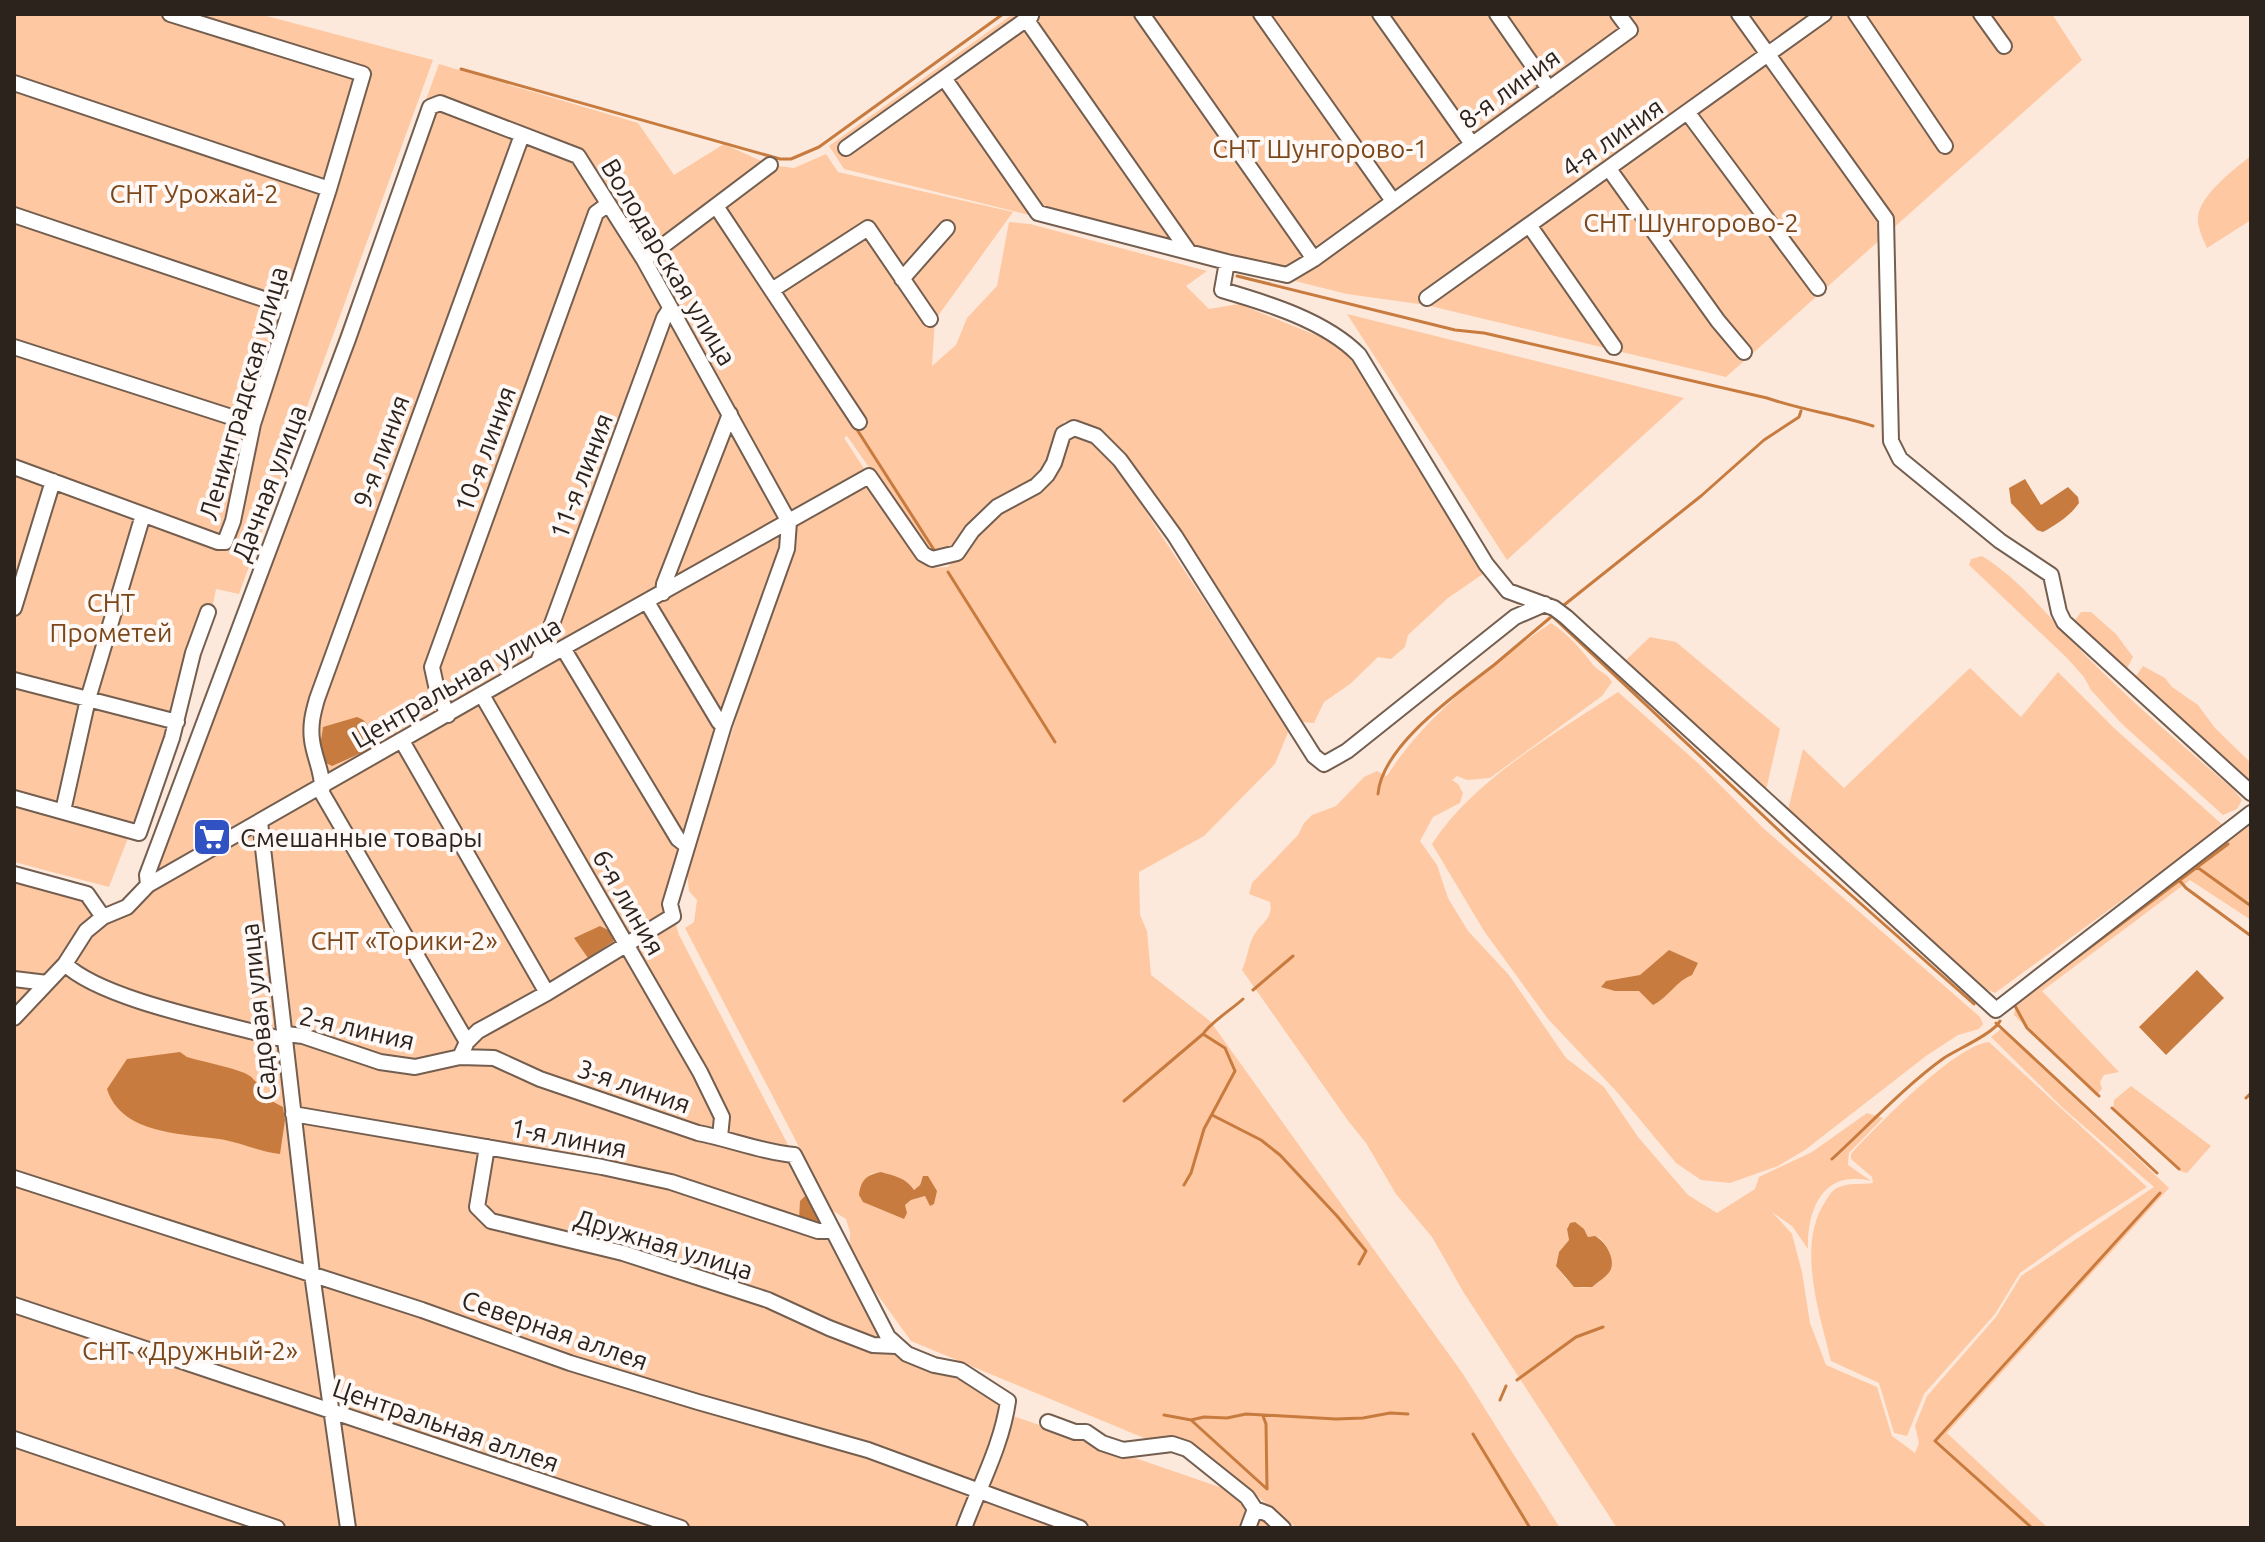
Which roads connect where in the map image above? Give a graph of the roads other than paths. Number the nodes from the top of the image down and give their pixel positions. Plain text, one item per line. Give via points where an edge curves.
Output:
1 (170, 14) edge
2 (1142, 14) edge
3 (1261, 14) edge
4 (1380, 14) edge
5 (1497, 14) edge
6 (1618, 14) edge
7 (1739, 14) edge
8 (1824, 14) edge
9 (1856, 14) edge
10 (1981, 14) edge
11 (1030, 17) edge
12 (2004, 46) dead end
13 (1769, 55) junction
14 (944, 78) junction
15 (14, 83) edge
16 (1549, 89) junction
17 (440, 103) joint
18 (1688, 113) junction
19 (522, 135) junction
20 (1472, 144) junction
21 (1945, 146) dead end
22 (846, 148) dead end
23 (770, 165) dead end
24 (1609, 169) junction
25 (329, 189) junction
26 (1393, 201) junction
27 (607, 205) junction
28 (716, 206) junction
29 (14, 215) edge
30 (1529, 225) junction
31 (947, 228) dead end
32 (1184, 251) junction
33 (1314, 259) junction
34 (644, 260) junction
35 (1227, 262) junction
36 (902, 279) junction
37 (1818, 288) dead end
38 (772, 290) junction
39 (1427, 298) dead end
40 (290, 308) junction
41 (670, 309) junction
42 (930, 319) dead end
43 (14, 347) edge
44 (1614, 347) dead end
45 (1744, 352) dead end
46 (730, 414) junction
47 (859, 422) dead end
48 (253, 424) junction
49 (14, 467) edge
50 (53, 481) junction
51 (143, 515) junction
52 (789, 522) junction
53 (663, 593) junction
54 (647, 602) junction
55 (1545, 604) junction
56 (14, 608) edge
57 (208, 612) dead end
58 (563, 648) junction
59 (538, 662) junction
60 (14, 680) edge
61 (482, 695) junction
62 (88, 699) junction
63 (448, 715) junction
64 (177, 722) junction
65 (724, 725) junction
66 (402, 741) junction
67 (322, 786) junction
68 (2251, 793) edge
69 (14, 798) edge
70 (63, 811) junction
71 (2251, 813) edge
72 (260, 822) junction
73 (687, 846) junction
74 (14, 874) edge
75 (148, 885) junction
76 (103, 917) junction
77 (627, 944) junction
78 (65, 964) junction
79 (14, 979) edge
80 (47, 983) junction
81 (547, 993) junction
82 (14, 1018) edge
83 (286, 1034) junction
84 (467, 1042) junction
85 (460, 1057) junction
86 (293, 1114) junction
87 (720, 1137) junction
88 (487, 1147) junction
89 (14, 1178) edge
90 (831, 1231) junction
91 (312, 1274) junction
92 (14, 1305) edge
93 (896, 1346) junction
94 (333, 1413) junction
95 (1048, 1422) dead end
96 (14, 1439) edge
97 (978, 1491) junction
98 (1255, 1509) junction
99 (277, 1528) edge
100 (348, 1528) edge
101 (681, 1528) edge
102 (964, 1528) edge
103 (1080, 1528) edge
104 (1248, 1528) edge
105 (1283, 1528) edge

1 - 25 street, Ленинградская улица via 363,74
2 - 33 street
3 - 26 street
4 - 20 street
5 - 16 street
6 - 16 street, 8-я линия via 1630,30
7 - 13 street
8 - 13 street, 4-я линия
9 - 21 street
10 - 12 street
11 - 14 street
11 - 32 street
13 - 18 street, 4-я линия
13 - 68 street via 1886,219 1891,441 1900,459 2000,541 2051,575 2064,622
14 - 22 street
14 - 32 street via 1038,213
15 - 25 street
16 - 20 street, 8-я линия
17 - 19 street, Володарская улица
17 - 75 street, Дачная улица via 430,107 147,875
18 - 24 street, 4-я линия
18 - 37 street
19 - 27 street, Володарская улица via 578,156
19 - 67 street, 9-я линия via 313,713 312,740
20 - 26 street, 8-я линия
23 - 28 street
24 - 30 street, 4-я линия
24 - 45 street
25 - 40 street, Ленинградская улица
26 - 33 street, 8-я линия
27 - 34 street, Володарская улица
27 - 63 street, 10-я линия via 596,213 432,667
28 - 34 street
28 - 38 street
29 - 40 street
30 - 39 street, 4-я линия
30 - 44 street
31 - 36 street
32 - 35 street
33 - 35 street, 8-я линия via 1287,275
34 - 41 street, Володарская улица
35 - 55 street via 1222,290 1333,333 1359,355 1496,580 1508,591
36 - 38 street via 868,228
36 - 42 street
38 - 47 street
40 - 48 street, Ленинградская улица
41 - 46 street, Володарская улица
41 - 59 street, 11-я линия
43 - 48 street
46 - 52 street, Володарская улица
46 - 53 street
48 - 51 street, Ленинградская улица via 225,542
49 - 50 street
50 - 51 street
50 - 56 street
51 - 62 street
52 - 53 street, Центральная улица
52 - 55 street, Центральная улица via 869,476 923,554 947,557 957,553 997,507 1047,475 1063,434 1074,428 1085,431 1109,447 1175,536 1306,745 1324,764 1515,617
52 - 65 street via 787,549
53 - 54 street, Центральная улица
54 - 58 street, Центральная улица
54 - 65 street
55 - 71 street via 1566,617 1996,1010
57 - 64 street
58 - 59 street, Центральная улица
58 - 73 street
59 - 61 street, Центральная улица
60 - 62 street
61 - 63 street, Центральная улица
61 - 77 street, 6-я линия
62 - 64 street
62 - 70 street
63 - 66 street, Центральная улица
64 - 70 street via 139,833
65 - 73 street
66 - 67 street, Центральная улица
66 - 81 street
67 - 72 street, Центральная улица
67 - 84 street
69 - 70 street
72 - 75 street, Центральная улица
72 - 83 street, Садовая улица
73 - 77 street via 670,904 673,916
74 - 76 street via 87,894
75 - 76 street, Центральная улица via 127,907
76 - 78 street, Центральная улица via 86,931
77 - 81 street
77 - 87 street, 6-я линия via 722,1117
78 - 80 street, Центральная улица
78 - 83 street, 2-я линия via 109,991 277,1038
79 - 80 street
80 - 82 street, Центральная улица
81 - 84 street
83 - 85 street, 2-я линия via 415,1067
83 - 86 street, Садовая улица
84 - 85 street
85 - 87 street, 3-я линия via 494,1058 614,1105
86 - 88 street, 1-я линия
86 - 91 street, Садовая улица
87 - 90 street, 3-я линия via 794,1155
88 - 90 street, 1-я линия via 671,1182
88 - 93 street, Дружная улица via 477,1207 491,1221 623,1253 768,1300 873,1345
89 - 91 street, Северная аллея
90 - 93 street
91 - 94 street, Садовая улица
91 - 97 street, Северная аллея via 570,1363 868,1450
92 - 94 street, Центральная аллея
93 - 97 street via 934,1365 960,1370 1008,1401
94 - 100 street, Садовая улица
94 - 101 street, Центральная аллея
95 - 98 street via 1123,1450 1172,1444 1187,1449
96 - 99 street
97 - 102 street
97 - 103 street, Северная аллея
98 - 104 street
98 - 105 street

